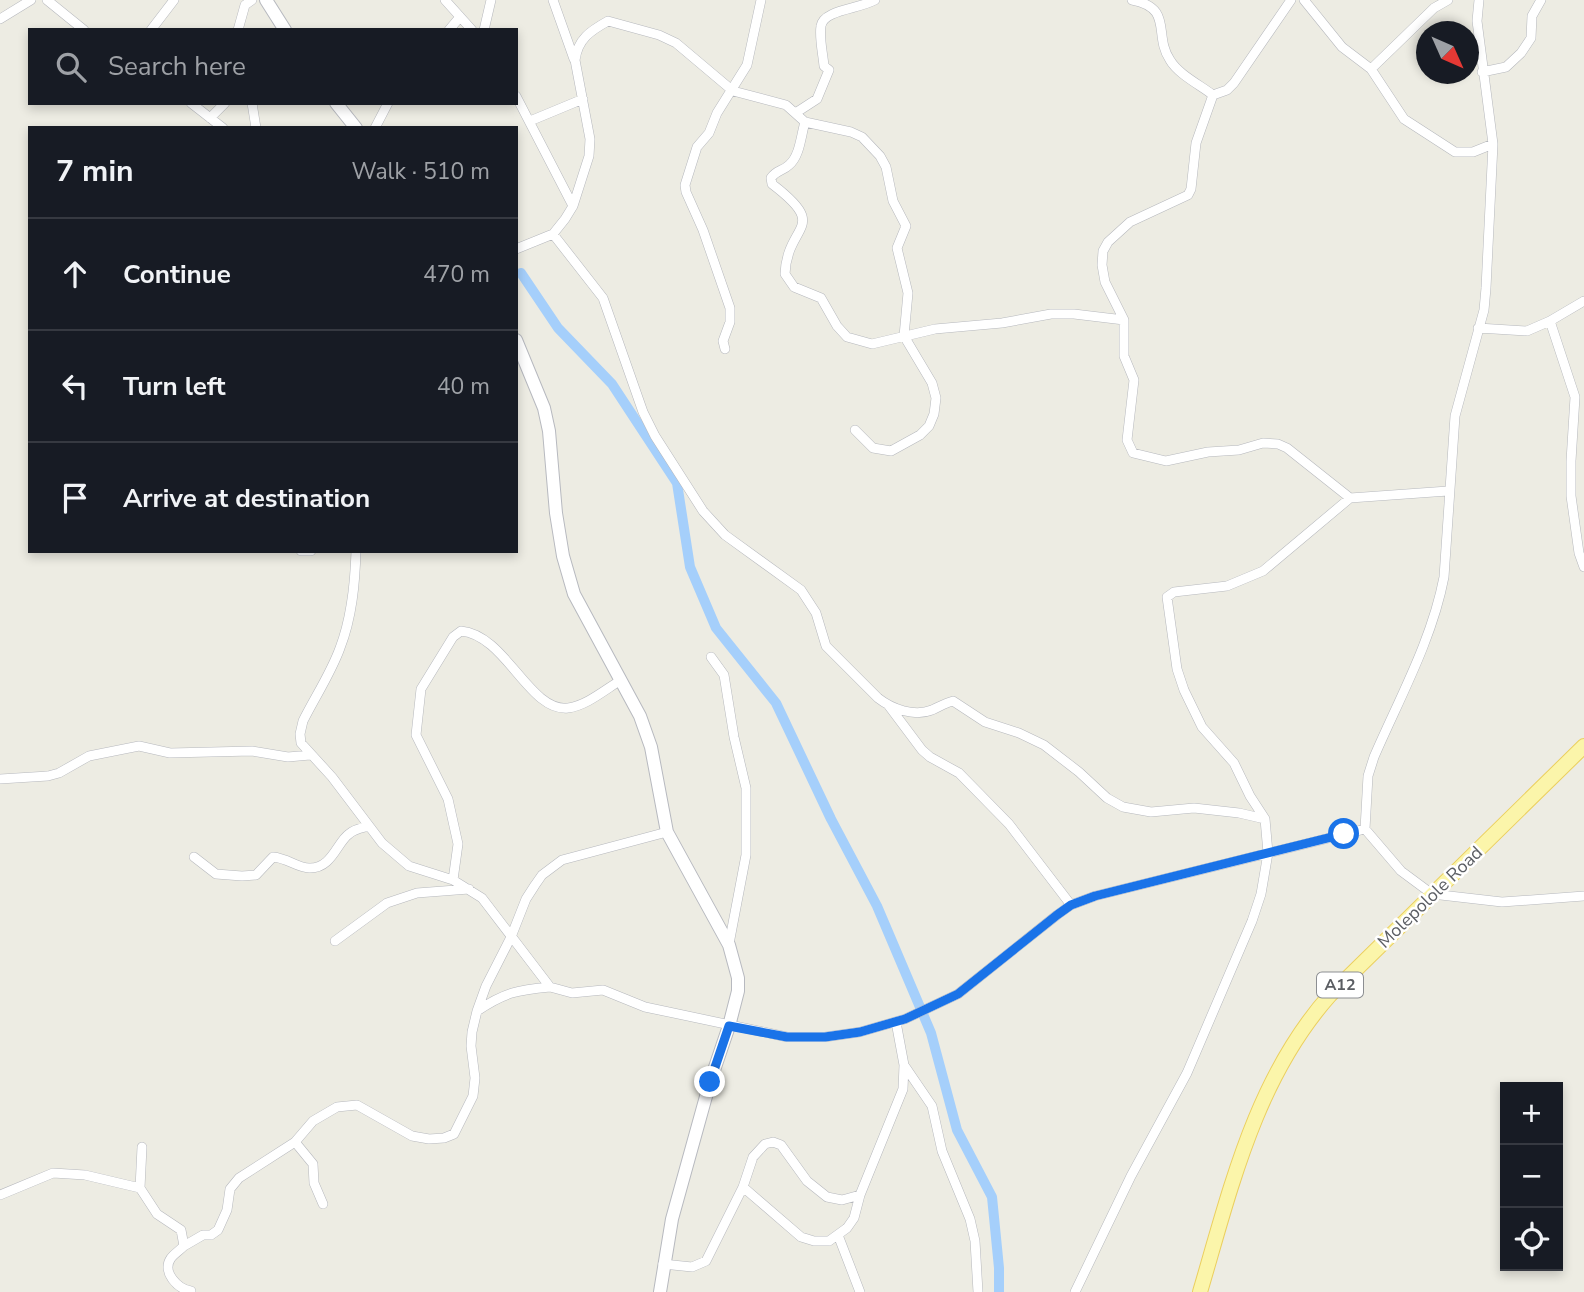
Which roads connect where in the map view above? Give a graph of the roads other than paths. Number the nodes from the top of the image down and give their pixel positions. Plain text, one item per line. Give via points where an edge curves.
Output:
1 (47, 0) edge
2 (174, 0) edge
3 (266, 0) edge
4 (445, 0) edge
5 (491, 0) edge
6 (552, 0) edge
7 (761, 0) edge
8 (875, 0) edge
9 (1132, 0) edge
10 (1291, 0) edge
11 (1304, 0) edge
12 (1448, 0) edge
13 (1479, 0) edge
14 (1541, 0) edge
15 (24, 1) edge
16 (244, 2) edge
17 (460, 17) junction
18 (0, 19) edge
19 (82, 28) edge
20 (153, 28) edge
21 (238, 28) edge
22 (284, 28) edge
23 (451, 28) edge
24 (470, 28) edge
25 (484, 28) edge
26 (575, 60) junction
27 (1371, 69) junction
28 (1482, 72) junction
29 (733, 91) junction
30 (1213, 95) junction
31 (583, 99) junction
32 (518, 100) edge
33 (194, 105) edge
34 (223, 105) edge
35 (252, 105) edge
36 (338, 105) edge
37 (387, 105) edge
38 (797, 112) junction
39 (210, 118) junction
40 (530, 121) junction
41 (805, 122) junction
42 (220, 126) edge
43 (256, 126) edge
44 (354, 126) edge
45 (376, 126) edge
46 (1493, 144) junction
47 (573, 206) junction
48 (553, 234) junction
49 (518, 249) edge
50 (1584, 301) edge
51 (1124, 320) junction
52 (1550, 321) junction
53 (1478, 328) junction
54 (904, 336) junction
55 (518, 345) edge
56 (724, 349) dead end
57 (855, 430) dead end
58 (1448, 491) junction
59 (1350, 498) junction
60 (356, 553) edge
61 (1584, 567) edge
62 (712, 657) dead end
63 (621, 680) junction
64 (888, 705) junction
65 (1584, 746) edge
66 (310, 755) junction
67 (0, 779) edge
68 (1265, 819) junction
69 (369, 826) junction
70 (1365, 829) junction
71 (667, 832) junction
72 (1268, 853) junction
73 (194, 857) dead end
74 (453, 880) junction
75 (469, 888) junction
76 (1432, 894) junction
77 (1584, 896) edge
78 (1071, 905) junction
79 (511, 937) junction
80 (335, 941) dead end
81 (729, 945) junction
82 (550, 987) junction
83 (477, 1011) junction
84 (901, 1020) junction
85 (729, 1026) junction
86 (904, 1065) junction
87 (295, 1142) junction
88 (142, 1147) dead end
89 (743, 1187) junction
90 (141, 1188) junction
91 (0, 1195) edge
92 (860, 1195) junction
93 (323, 1204) dead end
94 (838, 1235) junction
95 (184, 1246) junction
96 (663, 1264) junction
97 (191, 1291) edge
98 (660, 1292) edge
99 (859, 1292) edge
100 (978, 1292) edge
101 (1075, 1292) edge
102 (1200, 1292) edge

1 - 19 street
2 - 20 street
3 - 22 street
4 - 17 street
5 - 25 street
6 - 26 street
7 - 29 street via 751,56
8 - 38 street via 824,19 824,66 829,69 817,99
9 - 30 street via 1144,2 1159,14 1172,64
10 - 30 street via 1234,83
11 - 27 street via 1335,40
12 - 27 street
13 - 28 street
14 - 28 street via 1532,16 1531,38 1521,53 1506,67
15 - 18 street
16 - 21 street
17 - 23 street
17 - 24 street
26 - 29 street via 583,38 608,21 676,43
26 - 31 street
27 - 46 street via 1404,119 1455,152 1473,152
28 - 46 street
29 - 38 street
29 - 56 street via 697,146 685,185 730,308
30 - 51 street via 1196,143 1188,195 1130,222 1103,251 1105,282
31 - 40 street
31 - 47 street via 589,156
32 - 40 street
33 - 39 street
34 - 39 street
35 - 43 street
36 - 44 street
37 - 45 street
38 - 41 street
39 - 42 street
40 - 47 street
41 - 54 street via 862,137 887,167 891,194 906,226 897,248 908,293
41 - 54 street via 792,163 771,178 803,217 785,274 794,286 821,299 847,337 872,344
46 - 53 street via 1486,288
47 - 48 street
48 - 49 street
48 - 64 street via 603,298 643,412 703,511 725,536 801,590 816,613 826,646
50 - 52 street
51 - 54 street via 1051,314
51 - 59 street via 1124,356 1134,380 1127,440 1133,453 1166,461 1278,444
52 - 53 street via 1527,331
52 - 61 street via 1575,397 1571,496
53 - 58 street via 1455,416
54 - 57 street via 932,383 936,398 929,426 891,451 873,448
55 - 63 street via 544,408 556,513 574,594
58 - 59 street
58 - 70 street via 1440,600 1374,757 1368,776
59 - 68 street via 1263,571 1227,586 1174,592 1167,597 1184,690 1202,727 1234,763
60 - 66 street via 355,586 340,649 300,734
62 - 81 street via 724,675 746,788 746,855
63 - 71 street via 649,740
63 - 74 street via 581,703 558,707 522,681 508,659 477,635 461,631 453,638 421,690 416,735 448,799 458,844
64 - 68 street via 919,712 953,701 960,704 985,722 1044,745 1107,799 1123,807 1151,812 1194,808
64 - 78 street via 922,750 959,773 1009,824
65 - 76 main road, Molepolole Road / A12
66 - 67 street via 170,752 139,746 89,757 48,776
66 - 69 street
68 - 72 street
69 - 73 street via 349,833 331,858 312,869 273,857 256,875 216,874
69 - 74 street via 409,866
70 - 72 street
70 - 76 street via 1401,871
71 - 79 street via 562,860 551,867 526,899
71 - 81 street
72 - 78 street
72 - 101 street via 1252,921 1187,1073
74 - 75 street
75 - 79 street
75 - 80 street via 417,893 387,903
76 - 77 street via 1502,902
76 - 102 main road, Molepolole Road / A12 via 1330,995 1283,1059 1247,1140
78 - 84 street via 970,986
79 - 82 street
79 - 83 street
81 - 85 street via 738,991
82 - 83 street via 497,997
82 - 85 street via 572,993 603,990 645,1007
83 - 87 street via 471,1039 473,1096 454,1133 444,1138 412,1136 369,1110 349,1105 313,1121
84 - 85 street via 825,1037 787,1037
84 - 86 street
85 - 96 street
86 - 92 street via 903,1089
86 - 100 street via 932,1106 942,1151 970,1219
87 - 93 street via 313,1164 314,1183
87 - 95 street via 234,1183 218,1230
88 - 90 street
89 - 92 street via 753,1157 773,1142 781,1145 807,1181 827,1197 842,1200
89 - 94 street via 801,1237 829,1241
89 - 96 street via 706,1261 692,1267
90 - 91 street via 85,1175 53,1174
90 - 95 street via 157,1214 181,1230
92 - 94 street via 854,1218
94 - 99 street
95 - 97 street via 168,1266 175,1284
96 - 98 street

